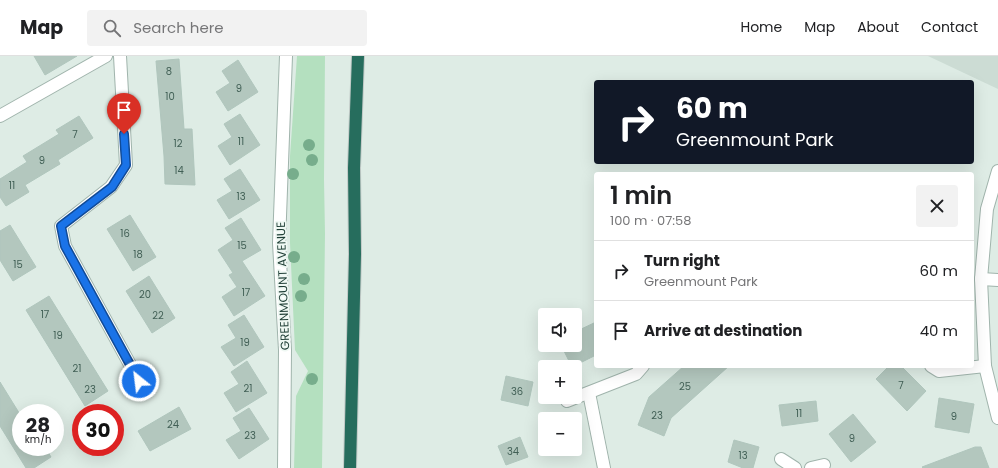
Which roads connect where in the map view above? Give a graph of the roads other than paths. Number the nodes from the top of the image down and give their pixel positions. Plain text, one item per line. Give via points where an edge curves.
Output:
1 (106, 56) edge
2 (120, 56) edge
3 (286, 56) edge
4 (358, 56) edge
5 (0, 116) edge
6 (998, 171) edge
7 (982, 279) junction
8 (998, 280) edge
9 (985, 366) junction
10 (974, 367) edge
11 (641, 368) edge
12 (934, 368) edge
13 (967, 368) edge
14 (139, 381) dead end
15 (588, 393) junction
16 (582, 395) edge
17 (998, 418) edge
18 (781, 459) dead end
19 (824, 465) dead end
20 (284, 468) edge
21 (350, 468) edge
22 (604, 468) edge
23 (795, 468) edge
24 (811, 468) edge

1 - 5 street
2 - 14 street via 126,165 112,187 61,226 65,246
3 - 20 street, GREENMOUNT AVENUE via 279,243 286,350
4 - 21 highway
6 - 7 street via 987,209
7 - 8 street
7 - 9 street
9 - 10 street
9 - 17 street
11 - 15 street via 636,374
12 - 13 street via 939,371
15 - 16 street
15 - 22 street
18 - 23 street
19 - 24 street

